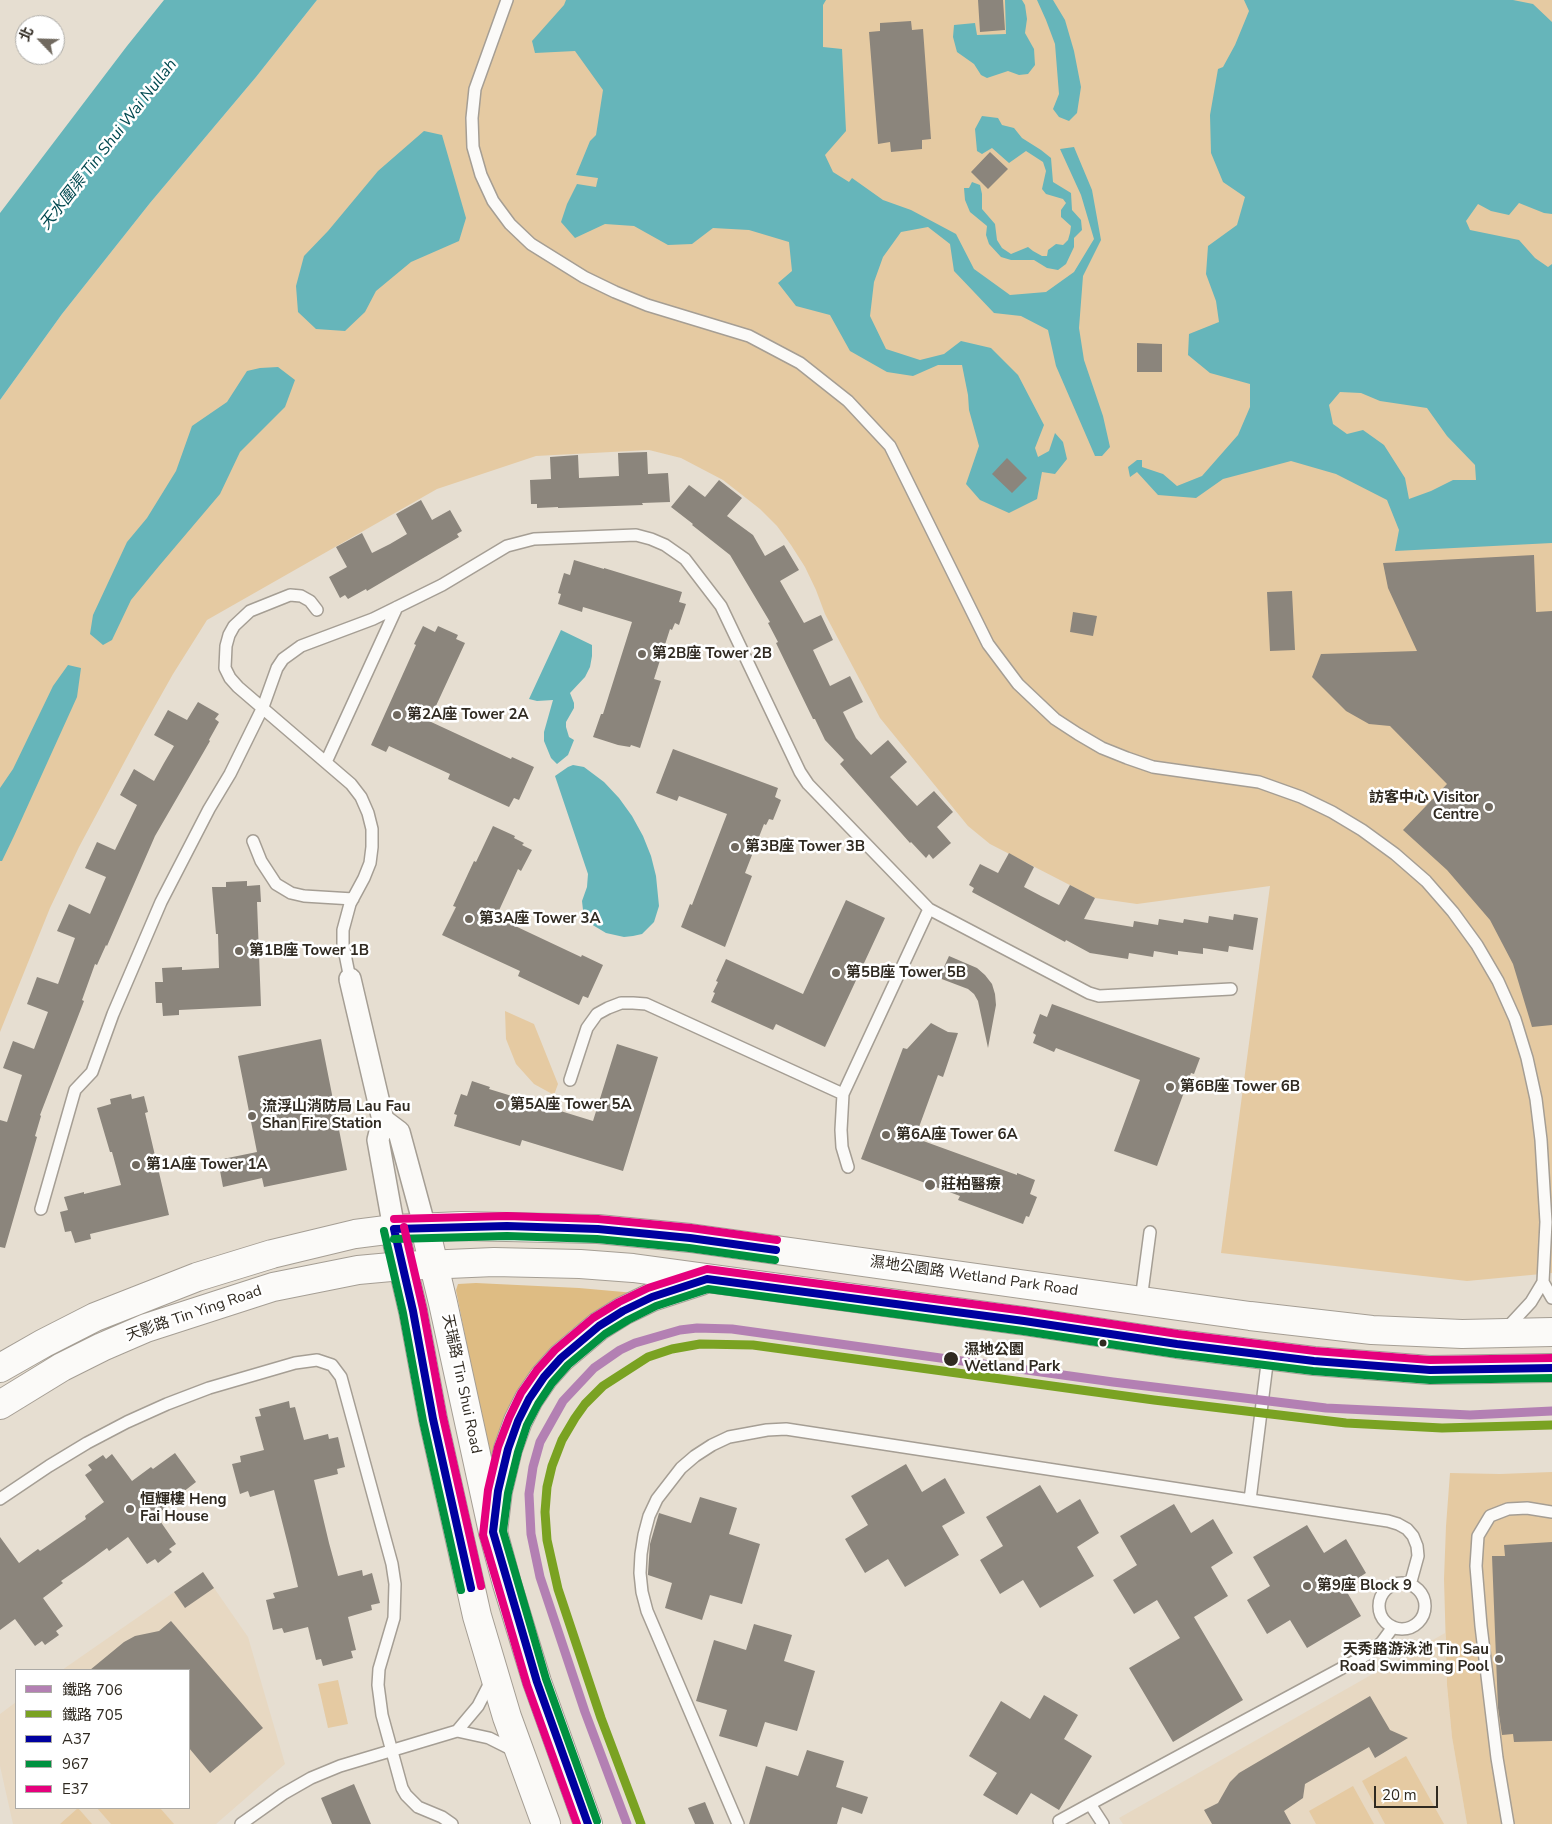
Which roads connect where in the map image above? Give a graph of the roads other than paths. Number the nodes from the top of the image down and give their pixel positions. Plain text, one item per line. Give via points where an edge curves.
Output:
1 (507, 0) edge
2 (397, 607) junction
3 (317, 610) dead end
4 (263, 707) junction
5 (326, 762) junction
6 (253, 841) dead end
7 (353, 899) junction
8 (929, 909) junction
9 (350, 979) joint
10 (1231, 990) dead end
11 (570, 1080) dead end
12 (843, 1094) junction
13 (383, 1120) junction
14 (1546, 1140) edge
15 (1547, 1157) edge
16 (848, 1167) dead end
17 (41, 1209) dead end
18 (1549, 1222) edge
19 (425, 1228) junction
20 (394, 1229) junction
21 (1150, 1232) dead end
22 (434, 1264) junction
23 (402, 1266) junction
24 (707, 1279) junction
25 (1543, 1282) junction
26 (1552, 1298) edge
27 (1141, 1300) junction
28 (1552, 1332) edge
29 (1498, 1334) junction
30 (1268, 1356) junction
31 (0, 1368) edge
32 (1552, 1368) edge
33 (0, 1405) edge
34 (0, 1499) edge
35 (1250, 1500) junction
36 (1552, 1512) edge
37 (493, 1532) junction
38 (1410, 1585) junction
39 (1393, 1627) junction
40 (494, 1673) junction
41 (457, 1730) junction
42 (392, 1750) junction
43 (519, 1753) junction
44 (1090, 1804) junction
45 (1059, 1821) dead end
46 (241, 1824) edge
47 (452, 1824) edge
48 (546, 1824) edge
49 (588, 1824) edge
50 (738, 1824) edge
51 (1103, 1824) edge
52 (1508, 1824) edge

1 - 14 lane via 475,89 472,118 474,147 481,175 493,201 510,224 531,244 584,277 647,305 749,336 800,363 848,401 890,446 988,644 1018,684 1055,719 1102,748 1153,767 1259,782 1301,797 1362,830 1426,881 1478,945 1498,981 1515,1019 1527,1058
2 - 4 lane via 292,652 277,668
2 - 5 lane
2 - 8 lane via 519,542 636,535 665,545 685,559 721,606 808,784
3 - 4 lane via 301,596 290,595 250,611 234,626 226,646 225,668 238,687
4 - 5 lane
4 - 17 lane via 161,902 119,998 92,1072 75,1090
5 - 7 lane via 361,797 372,829 370,863
6 - 7 lane via 261,862 276,884 291,893
7 - 9 lane via 343,930
8 - 10 lane via 1099,996
8 - 12 lane
9 - 13 street
11 - 12 lane via 587,1028 597,1014 621,1003 633,1002 646,1004
12 - 16 lane via 842,1146
13 - 19 street, 天瑞路 Tin Shui Road via 399,1132
13 - 20 street via 378,1140
14 - 15 lane
15 - 18 lane
18 - 25 lane
19 - 20 main road, 濕地公園路 Wetland Park Road
19 - 22 main road, 天瑞路 Tin Shui Road
19 - 27 main road, 濕地公園路 Wetland Park Road via 507,1226 644,1233
20 - 23 main road
20 - 31 main road, 天影路 Tin Ying Road via 333,1238 197,1277 95,1317
21 - 27 lane
22 - 23 main road
22 - 24 main road via 580,1264
22 - 37 main road, 天瑞路 Tin Shui Road
23 - 33 main road, 天影路 Tin Ying Road via 358,1270 273,1287 197,1310 102,1347
23 - 40 main road via 449,1494 477,1616
24 - 30 main road
24 - 37 main road via 652,1297 623,1311 580,1341 544,1377 529,1399 508,1449
25 - 26 lane
25 - 29 lane via 1523,1313
27 - 29 main road, 濕地公園路 Wetland Park Road via 1372,1330
28 - 29 main road, 濕地公園路 Wetland Park Road
30 - 32 main road via 1430,1370
30 - 35 lane
34 - 42 lane via 87,1443 167,1404 209,1388 295,1364 317,1360 332,1365 341,1377 396,1584 394,1618 382,1656 378,1685
35 - 38 lane via 1398,1524 1407,1529 1417,1546 1418,1556
35 - 50 lane via 786,1429 748,1432 712,1445 681,1468 657,1499 644,1535 640,1573 647,1610
36 - 52 lane via 1508,1509 1490,1516 1478,1536 1476,1566 1481,1626
37 - 49 main road, 天瑞路 Tin Shui Road via 537,1682
38 - 39 lane via 1395,1584 1388,1588 1380,1601 1381,1617
38 - 39 lane via 1422,1596 1421,1619 1408,1628
39 - 44 lane via 1368,1654
40 - 41 lane via 478,1706
40 - 43 main road
41 - 42 lane
41 - 43 lane via 488,1738
42 - 46 lane via 311,1778
42 - 47 lane via 402,1788 412,1802
43 - 48 main road
44 - 45 lane
44 - 51 lane

